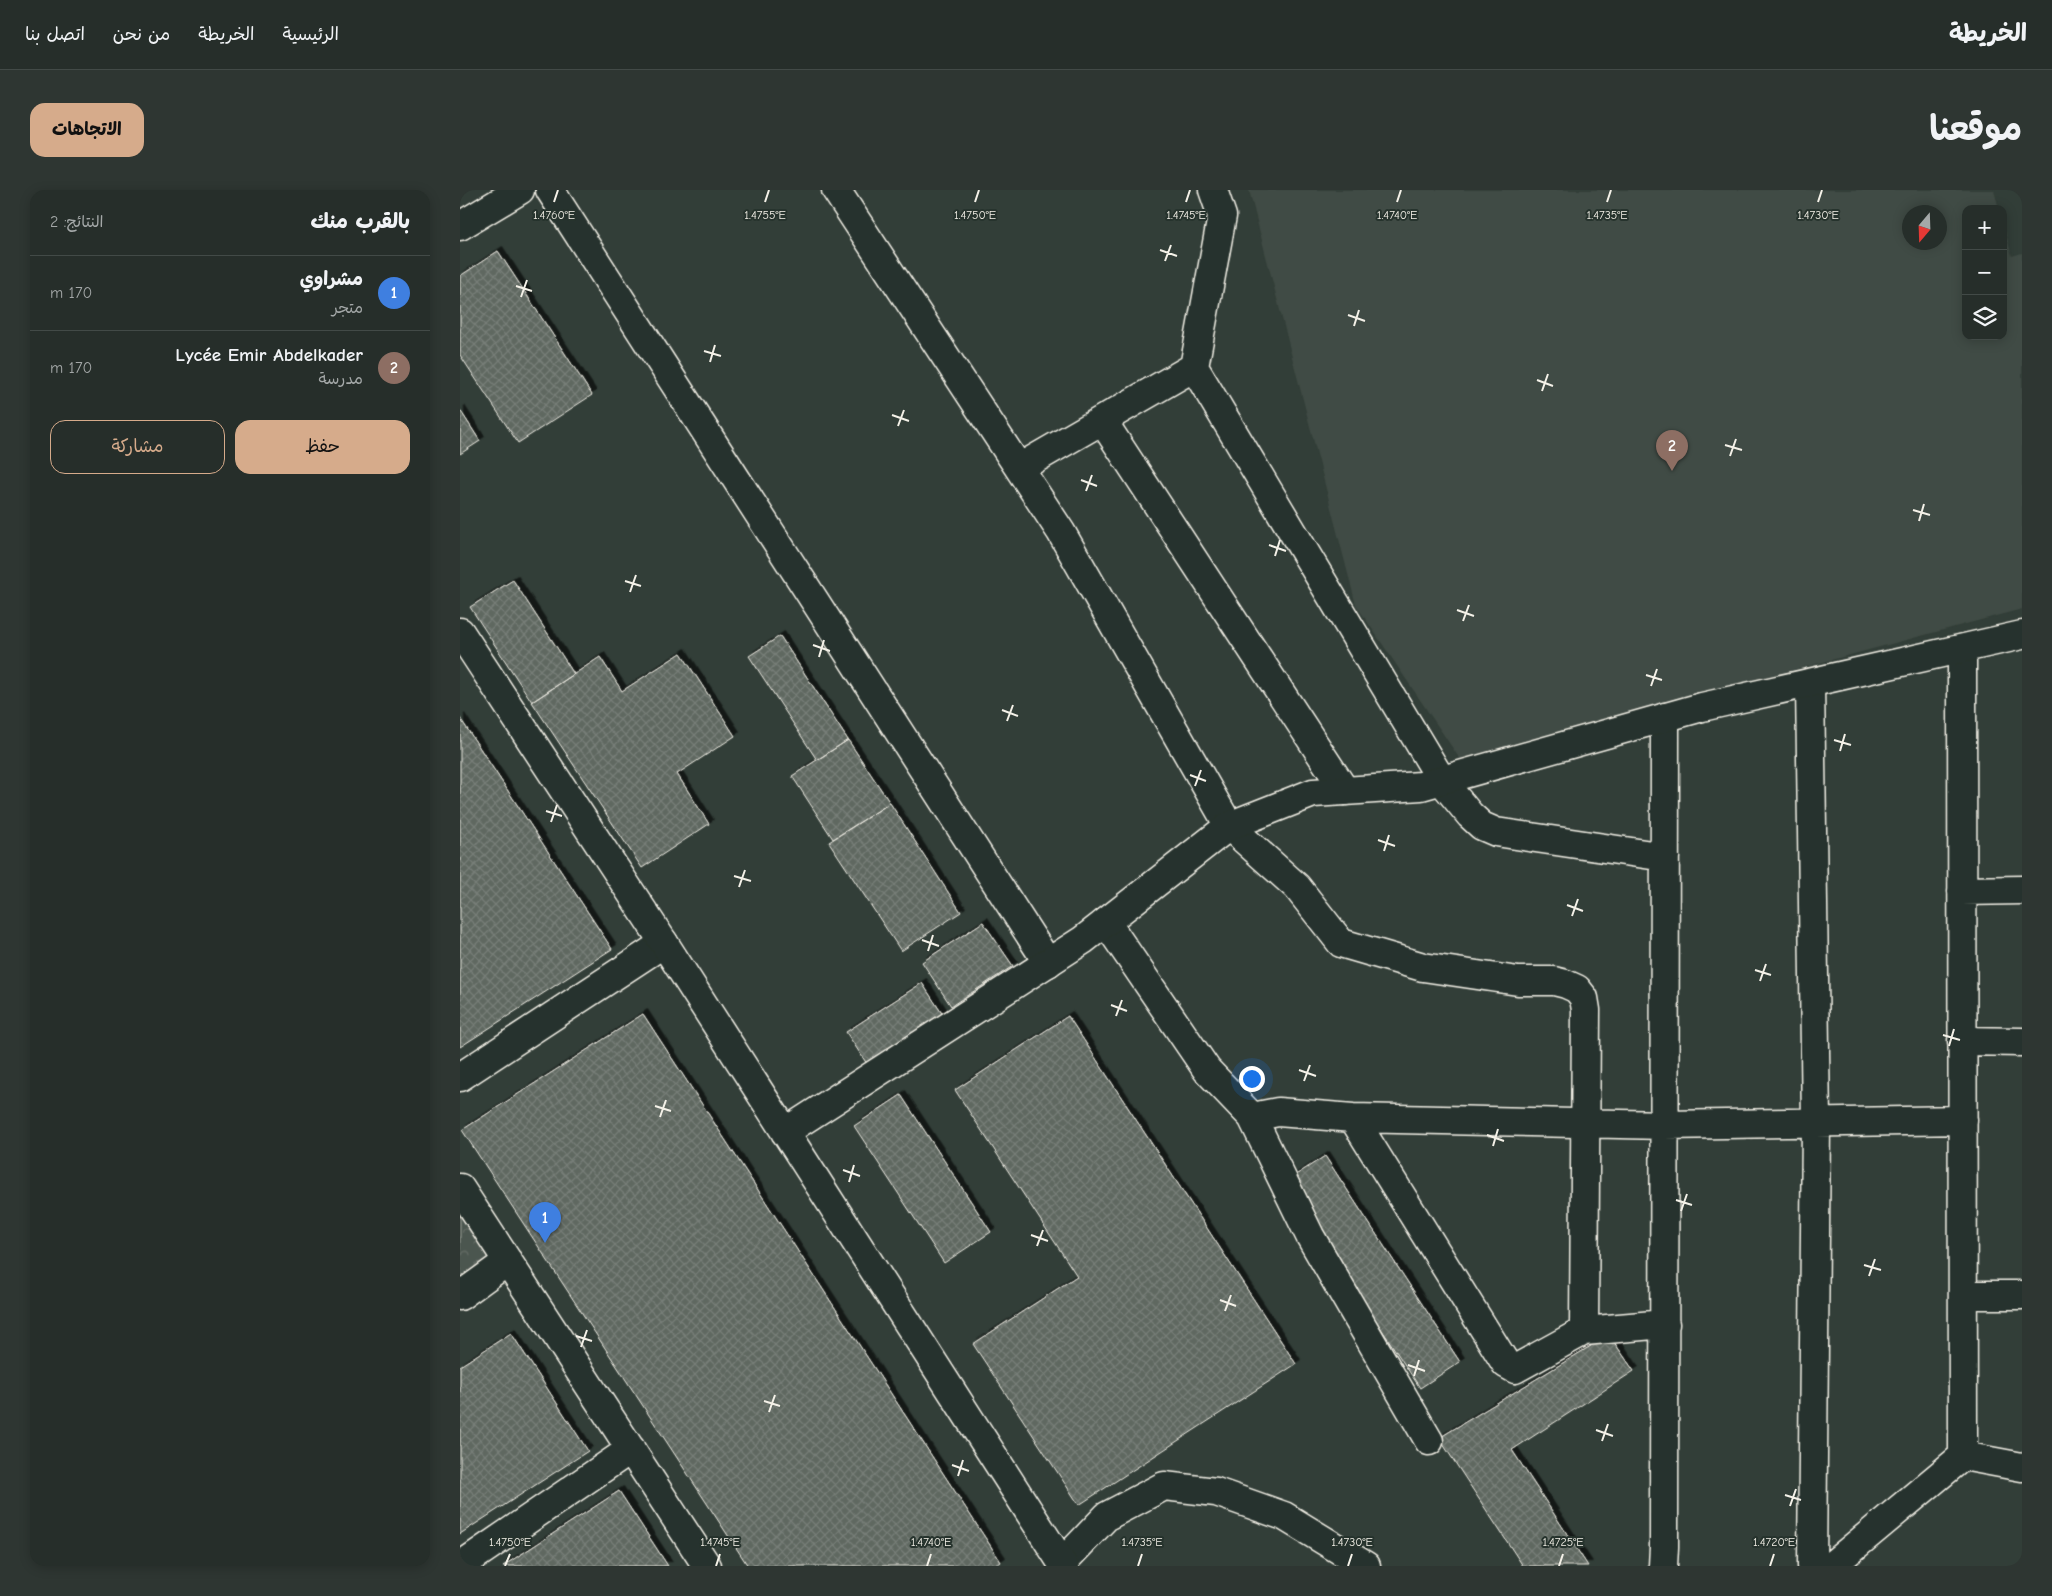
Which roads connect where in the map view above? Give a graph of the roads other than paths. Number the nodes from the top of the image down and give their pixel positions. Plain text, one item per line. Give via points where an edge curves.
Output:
1 (520, 190) edge
2 (550, 190) edge
3 (836, 190) edge
4 (1213, 190) edge
5 (460, 226) edge
6 (1194, 367) junction
7 (1102, 420) junction
8 (1019, 468) junction
9 (460, 632) edge
10 (2022, 635) edge
11 (1962, 649) junction
12 (1810, 683) junction
13 (1665, 718) junction
14 (1442, 780) junction
15 (1345, 790) junction
16 (1229, 826) junction
17 (1665, 857) junction
18 (2022, 890) edge
19 (1962, 891) junction
20 (1106, 922) junction
21 (664, 943) junction
22 (1048, 963) junction
23 (1962, 1041) junction
24 (2022, 1042) edge
25 (460, 1076) edge
26 (1252, 1117) junction
27 (1353, 1118) junction
28 (1962, 1120) junction
29 (1816, 1122) junction
30 (1585, 1123) junction
31 (1665, 1125) junction
32 (785, 1132) junction
33 (460, 1188) edge
34 (508, 1261) junction
35 (1963, 1295) junction
36 (2022, 1295) edge
37 (460, 1296) edge
38 (1665, 1324) junction
39 (1584, 1331) junction
40 (1429, 1441) dead end
41 (630, 1449) junction
42 (1963, 1456) junction
43 (2022, 1467) edge
44 (1061, 1565) edge
45 (460, 1566) edge
46 (707, 1566) edge
47 (1366, 1566) edge
48 (1663, 1566) edge
49 (1812, 1566) edge
50 (1831, 1566) edge

1 - 5 street
2 - 22 street
3 - 8 street
4 - 6 street via 1222,216
6 - 7 street
6 - 14 street
7 - 8 street
7 - 15 street
8 - 16 street via 1061,532
9 - 21 street
10 - 11 street
11 - 12 street
11 - 19 street
12 - 13 street
12 - 29 street
13 - 14 street
13 - 17 street
14 - 15 street via 1421,786
14 - 17 street via 1470,815 1482,826 1496,832
15 - 16 street via 1313,793
16 - 20 street
16 - 30 street via 1297,887 1341,943 1423,967 1518,981 1554,982 1578,989 1586,1010
17 - 31 street
18 - 19 street
19 - 23 street
20 - 22 street
20 - 26 street via 1207,1070
21 - 25 street
21 - 32 street
22 - 32 street
23 - 24 street
23 - 28 street
26 - 27 street via 1278,1112
26 - 40 street via 1310,1236
27 - 30 street
27 - 39 street via 1506,1364 1515,1369
28 - 29 street
28 - 35 street
29 - 31 street
29 - 49 street
30 - 31 street
30 - 39 street
31 - 38 street
32 - 44 street
33 - 34 street
34 - 37 street
34 - 41 street
35 - 36 street
35 - 42 street
38 - 39 street
38 - 48 street
41 - 45 street
41 - 46 street
42 - 43 street
42 - 50 street
44 - 47 street via 1107,1516 1164,1486 1216,1492 1284,1516

